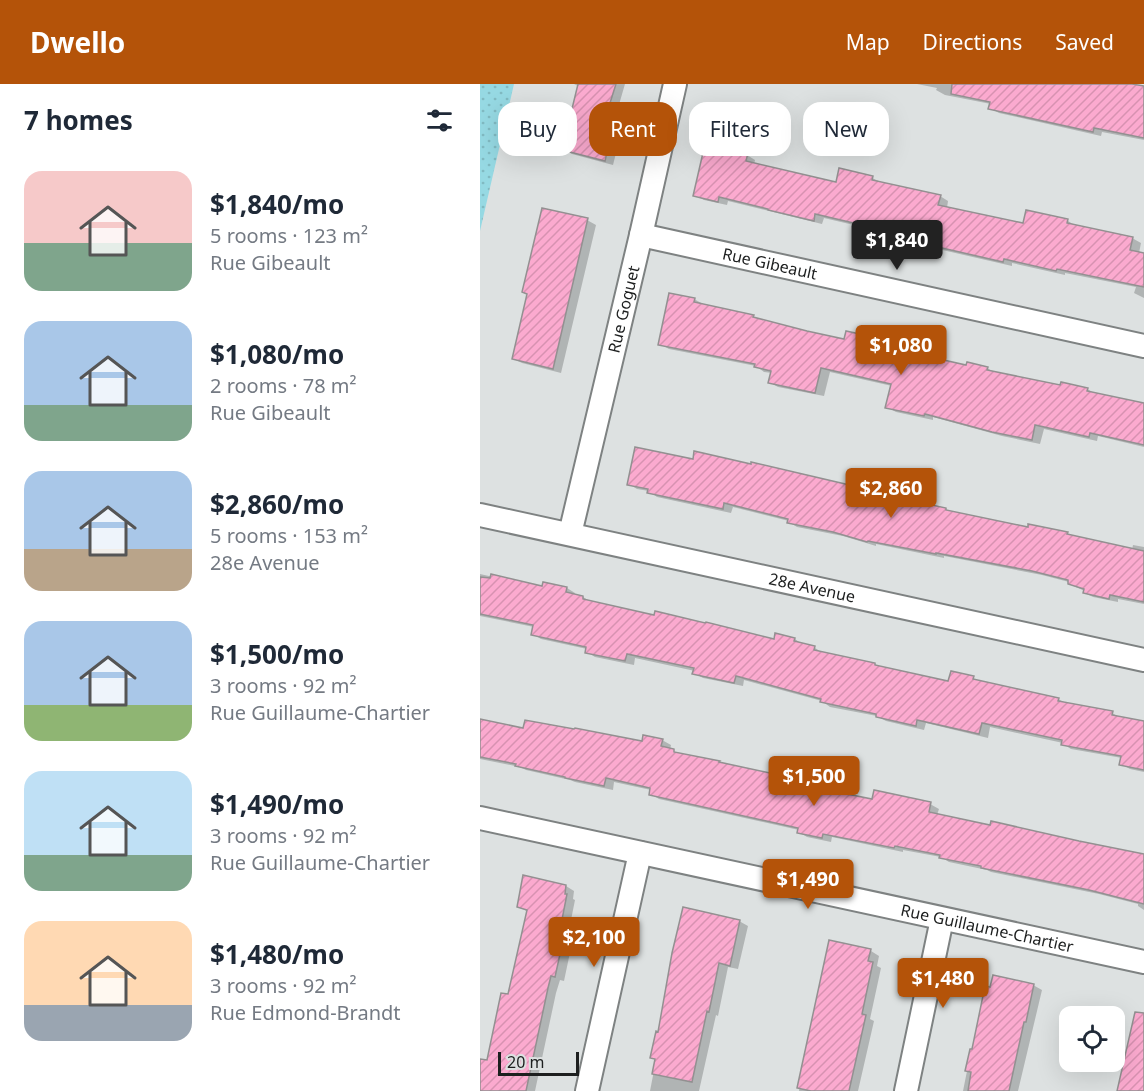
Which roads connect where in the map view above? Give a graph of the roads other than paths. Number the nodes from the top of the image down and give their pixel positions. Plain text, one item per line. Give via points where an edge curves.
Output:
1 (675, 84) edge
2 (641, 235) junction
3 (1144, 346) edge
4 (480, 515) edge
5 (570, 534) junction
6 (1144, 660) edge
7 (480, 818) edge
8 (640, 853) junction
9 (942, 919) junction
10 (1144, 962) edge
11 (587, 1091) edge
12 (906, 1091) edge

1 - 2 street, Rue Goguet
2 - 3 street, Rue Gibeault
2 - 5 street, Rue Goguet
4 - 5 street, 28e Avenue
5 - 6 street, 28e Avenue
7 - 8 street, Rue Guillaume-Chartier
8 - 9 street, Rue Guillaume-Chartier
8 - 11 street
9 - 10 street, Rue Guillaume-Chartier
9 - 12 street

